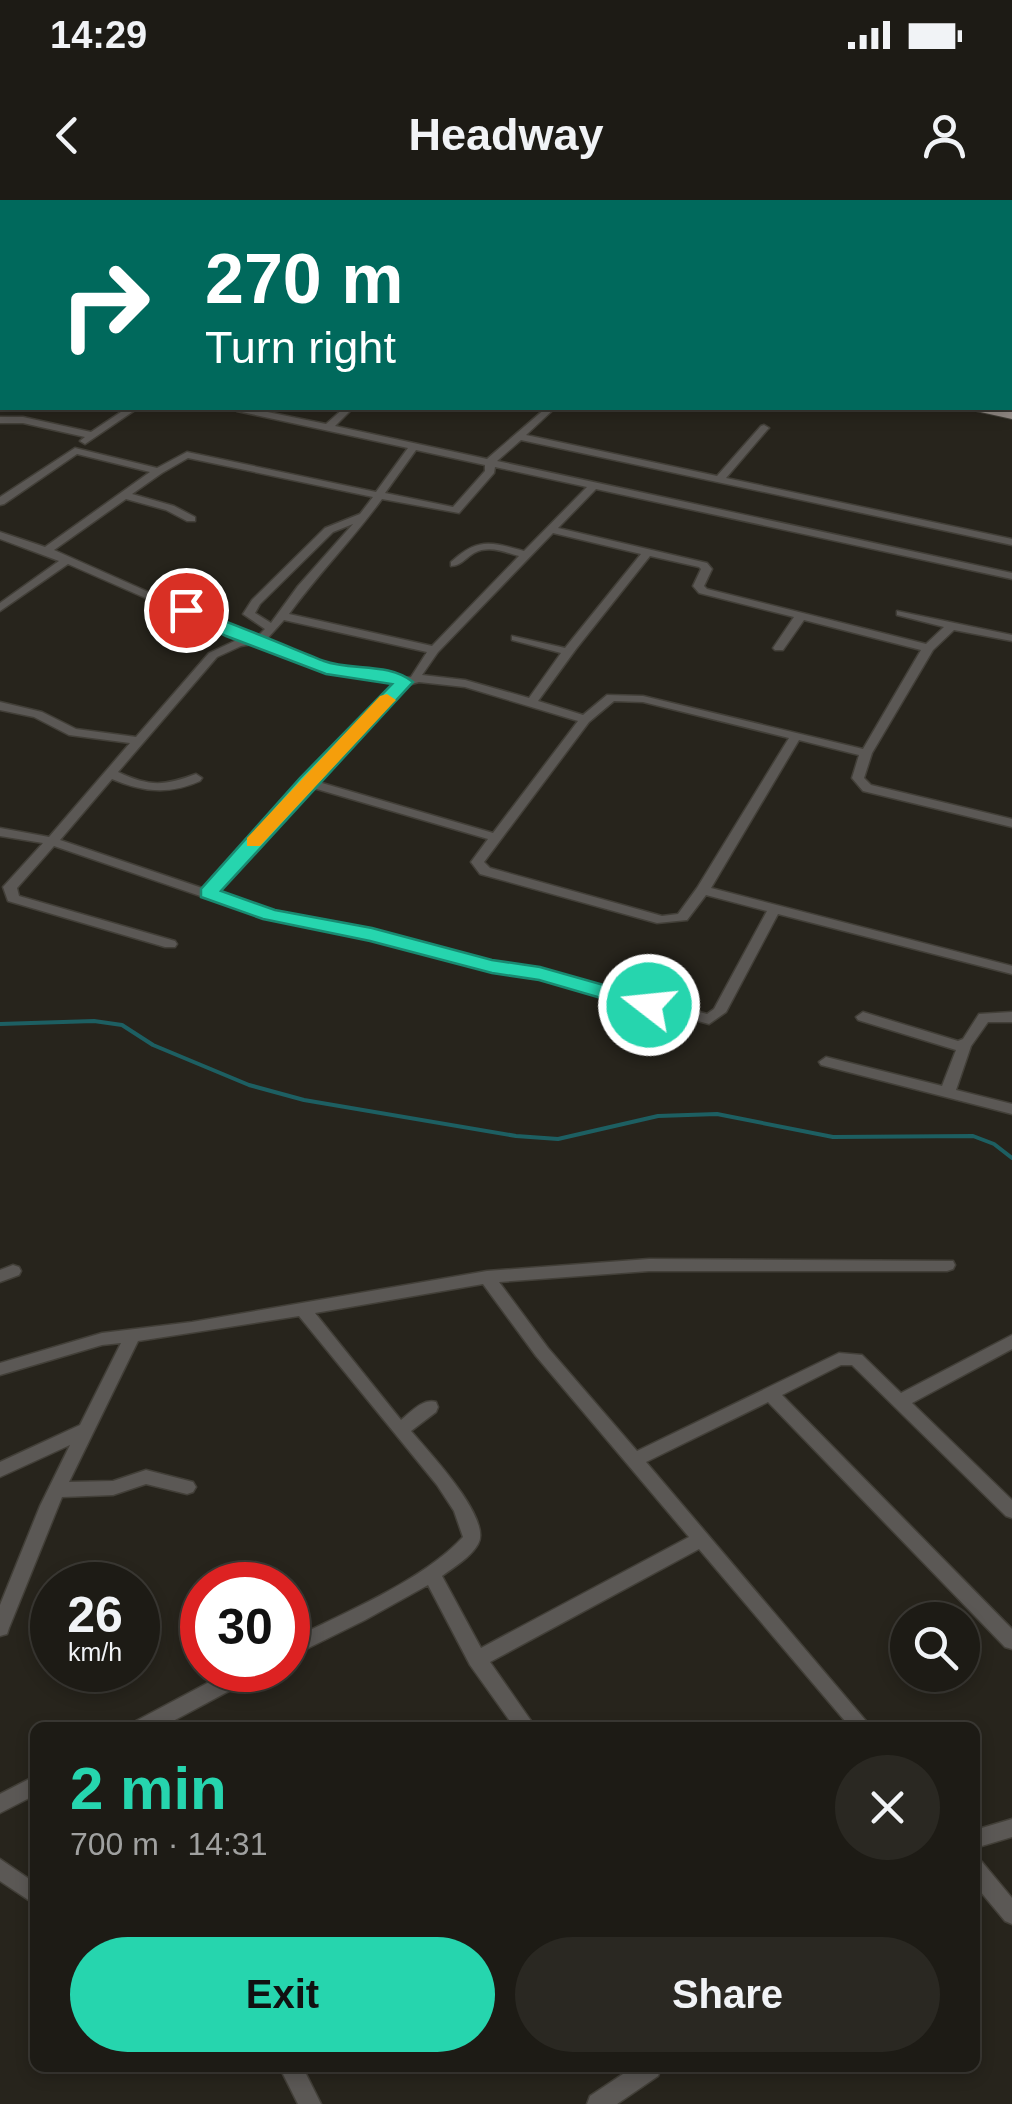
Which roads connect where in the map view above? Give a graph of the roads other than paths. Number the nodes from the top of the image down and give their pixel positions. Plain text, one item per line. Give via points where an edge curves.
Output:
1 (130, 410) edge
2 (246, 410) edge
3 (347, 410) edge
4 (549, 410) edge
5 (0, 420) edge
6 (328, 428) junction
7 (764, 428) dead end
8 (92, 435) junction
9 (520, 437) junction
10 (414, 446) junction
11 (75, 450) junction
12 (490, 462) junction
13 (158, 471) junction
14 (719, 480) junction
15 (594, 485) junction
16 (377, 495) junction
17 (127, 496) junction
18 (0, 502) edge
19 (362, 517) junction
20 (191, 519) dead end
21 (552, 530) junction
22 (0, 535) edge
23 (1012, 542) edge
24 (46, 551) junction
25 (647, 553) junction
26 (528, 555) junction
27 (68, 560) junction
28 (454, 564) dead end
29 (1012, 576) edge
30 (0, 608) edge
31 (901, 613) dead end
32 (249, 614) junction
33 (283, 616) junction
34 (801, 616) junction
35 (952, 626) junction
36 (272, 629) junction
37 (232, 633) junction
38 (516, 638) dead end
39 (1012, 638) edge
40 (260, 640) junction
41 (779, 648) dead end
42 (928, 648) junction
43 (434, 650) junction
44 (565, 651) junction
45 (213, 655) junction
46 (410, 679) junction
47 (530, 704) junction
48 (0, 706) edge
49 (585, 719) junction
50 (796, 736) junction
51 (138, 740) junction
52 (866, 753) junction
53 (112, 774) junction
54 (196, 778) dead end
55 (307, 782) junction
56 (1012, 824) edge
57 (0, 832) edge
58 (494, 837) junction
59 (52, 841) junction
60 (702, 890) junction
61 (208, 893) junction
62 (773, 911) junction
63 (170, 944) dead end
64 (1012, 970) edge
65 (1012, 1017) edge
66 (863, 1018) dead end
67 (964, 1046) junction
68 (826, 1062) dead end
69 (948, 1091) junction
70 (1012, 1109) edge
71 (947, 1265) dead end
72 (487, 1277) junction
73 (303, 1309) junction
74 (134, 1335) junction
75 (1012, 1341) edge
76 (0, 1369) edge
77 (771, 1394) junction
78 (900, 1402) junction
79 (430, 1407) dead end
80 (86, 1430) junction
81 (400, 1430) junction
82 (634, 1460) junction
83 (0, 1470) edge
84 (187, 1487) dead end
85 (57, 1490) junction
86 (1012, 1511) edge
87 (702, 1538) junction
88 (432, 1572) junction
89 (0, 1628) edge
90 (310, 1638) edge
91 (1012, 1642) edge
92 (476, 1659) junction
93 (209, 1692) edge
94 (152, 1722) edge
95 (523, 1722) edge
96 (858, 1722) edge
97 (30, 1788) edge
98 (0, 1804) edge
99 (1012, 1828) edge
100 (980, 1838) edge
101 (0, 1869) edge
102 (980, 1875) edge
103 (30, 1891) dead end
104 (1012, 1914) edge
105 (293, 2072) edge
106 (644, 2072) edge
107 (310, 2104) edge
108 (598, 2104) edge

1 - 8 street
2 - 6 street
3 - 6 street
4 - 9 street
5 - 8 street
6 - 10 street
7 - 14 street
8 - 11 street
9 - 12 street
9 - 14 street
10 - 12 street
10 - 16 street
11 - 13 street
11 - 18 street
12 - 15 street
12 - 16 street via 490,472 455,511
13 - 16 street via 196,456
13 - 17 street
14 - 23 street
15 - 21 street
15 - 29 street
16 - 19 street
17 - 20 street
17 - 24 street
19 - 32 street via 329,530
19 - 33 street
21 - 25 street
21 - 26 street
22 - 24 street
24 - 27 street
25 - 34 street via 707,567 698,586 703,591
25 - 44 street
26 - 28 street via 481,544
26 - 43 street
27 - 30 street
27 - 37 street
31 - 35 street
32 - 36 street
32 - 37 street
33 - 36 street
33 - 43 street
34 - 41 street
34 - 42 street
35 - 39 street
35 - 42 street
36 - 40 street
37 - 40 street
37 - 45 street
38 - 44 street
40 - 45 street
40 - 46 street via 332,670
42 - 52 street
43 - 46 street
44 - 47 street
45 - 51 street
46 - 47 street via 484,686
46 - 55 street
47 - 49 street
48 - 51 street via 38,714 74,732
49 - 50 street via 601,702 628,696
49 - 58 street
50 - 52 street
50 - 60 street
51 - 53 street
52 - 56 street via 858,778 867,788
53 - 54 street via 157,789
53 - 59 street
55 - 58 street
55 - 61 street
57 - 59 street
58 - 60 street via 478,862 485,871 662,920 682,917
59 - 61 street
59 - 63 street via 10,895
60 - 62 street
61 - 62 street via 270,915 709,1019 719,1012
62 - 64 street
65 - 67 street via 984,1017
66 - 67 street
67 - 69 street
68 - 69 street
69 - 70 street
71 - 72 street via 649,1265
72 - 73 street
72 - 82 street
73 - 74 street
73 - 81 street
74 - 76 street
74 - 80 street
75 - 78 street
77 - 78 street via 838,1359 856,1359
77 - 82 street
77 - 91 street
78 - 86 street
79 - 81 street
80 - 83 street
80 - 85 street
81 - 88 street via 471,1530 466,1548
82 - 87 street
84 - 85 street via 146,1477 113,1488
85 - 89 street
87 - 92 street
87 - 96 street
88 - 90 street
88 - 92 street
92 - 95 street
93 - 94 street
97 - 98 street
99 - 100 street
101 - 103 street
102 - 104 street
105 - 107 street
106 - 108 street

